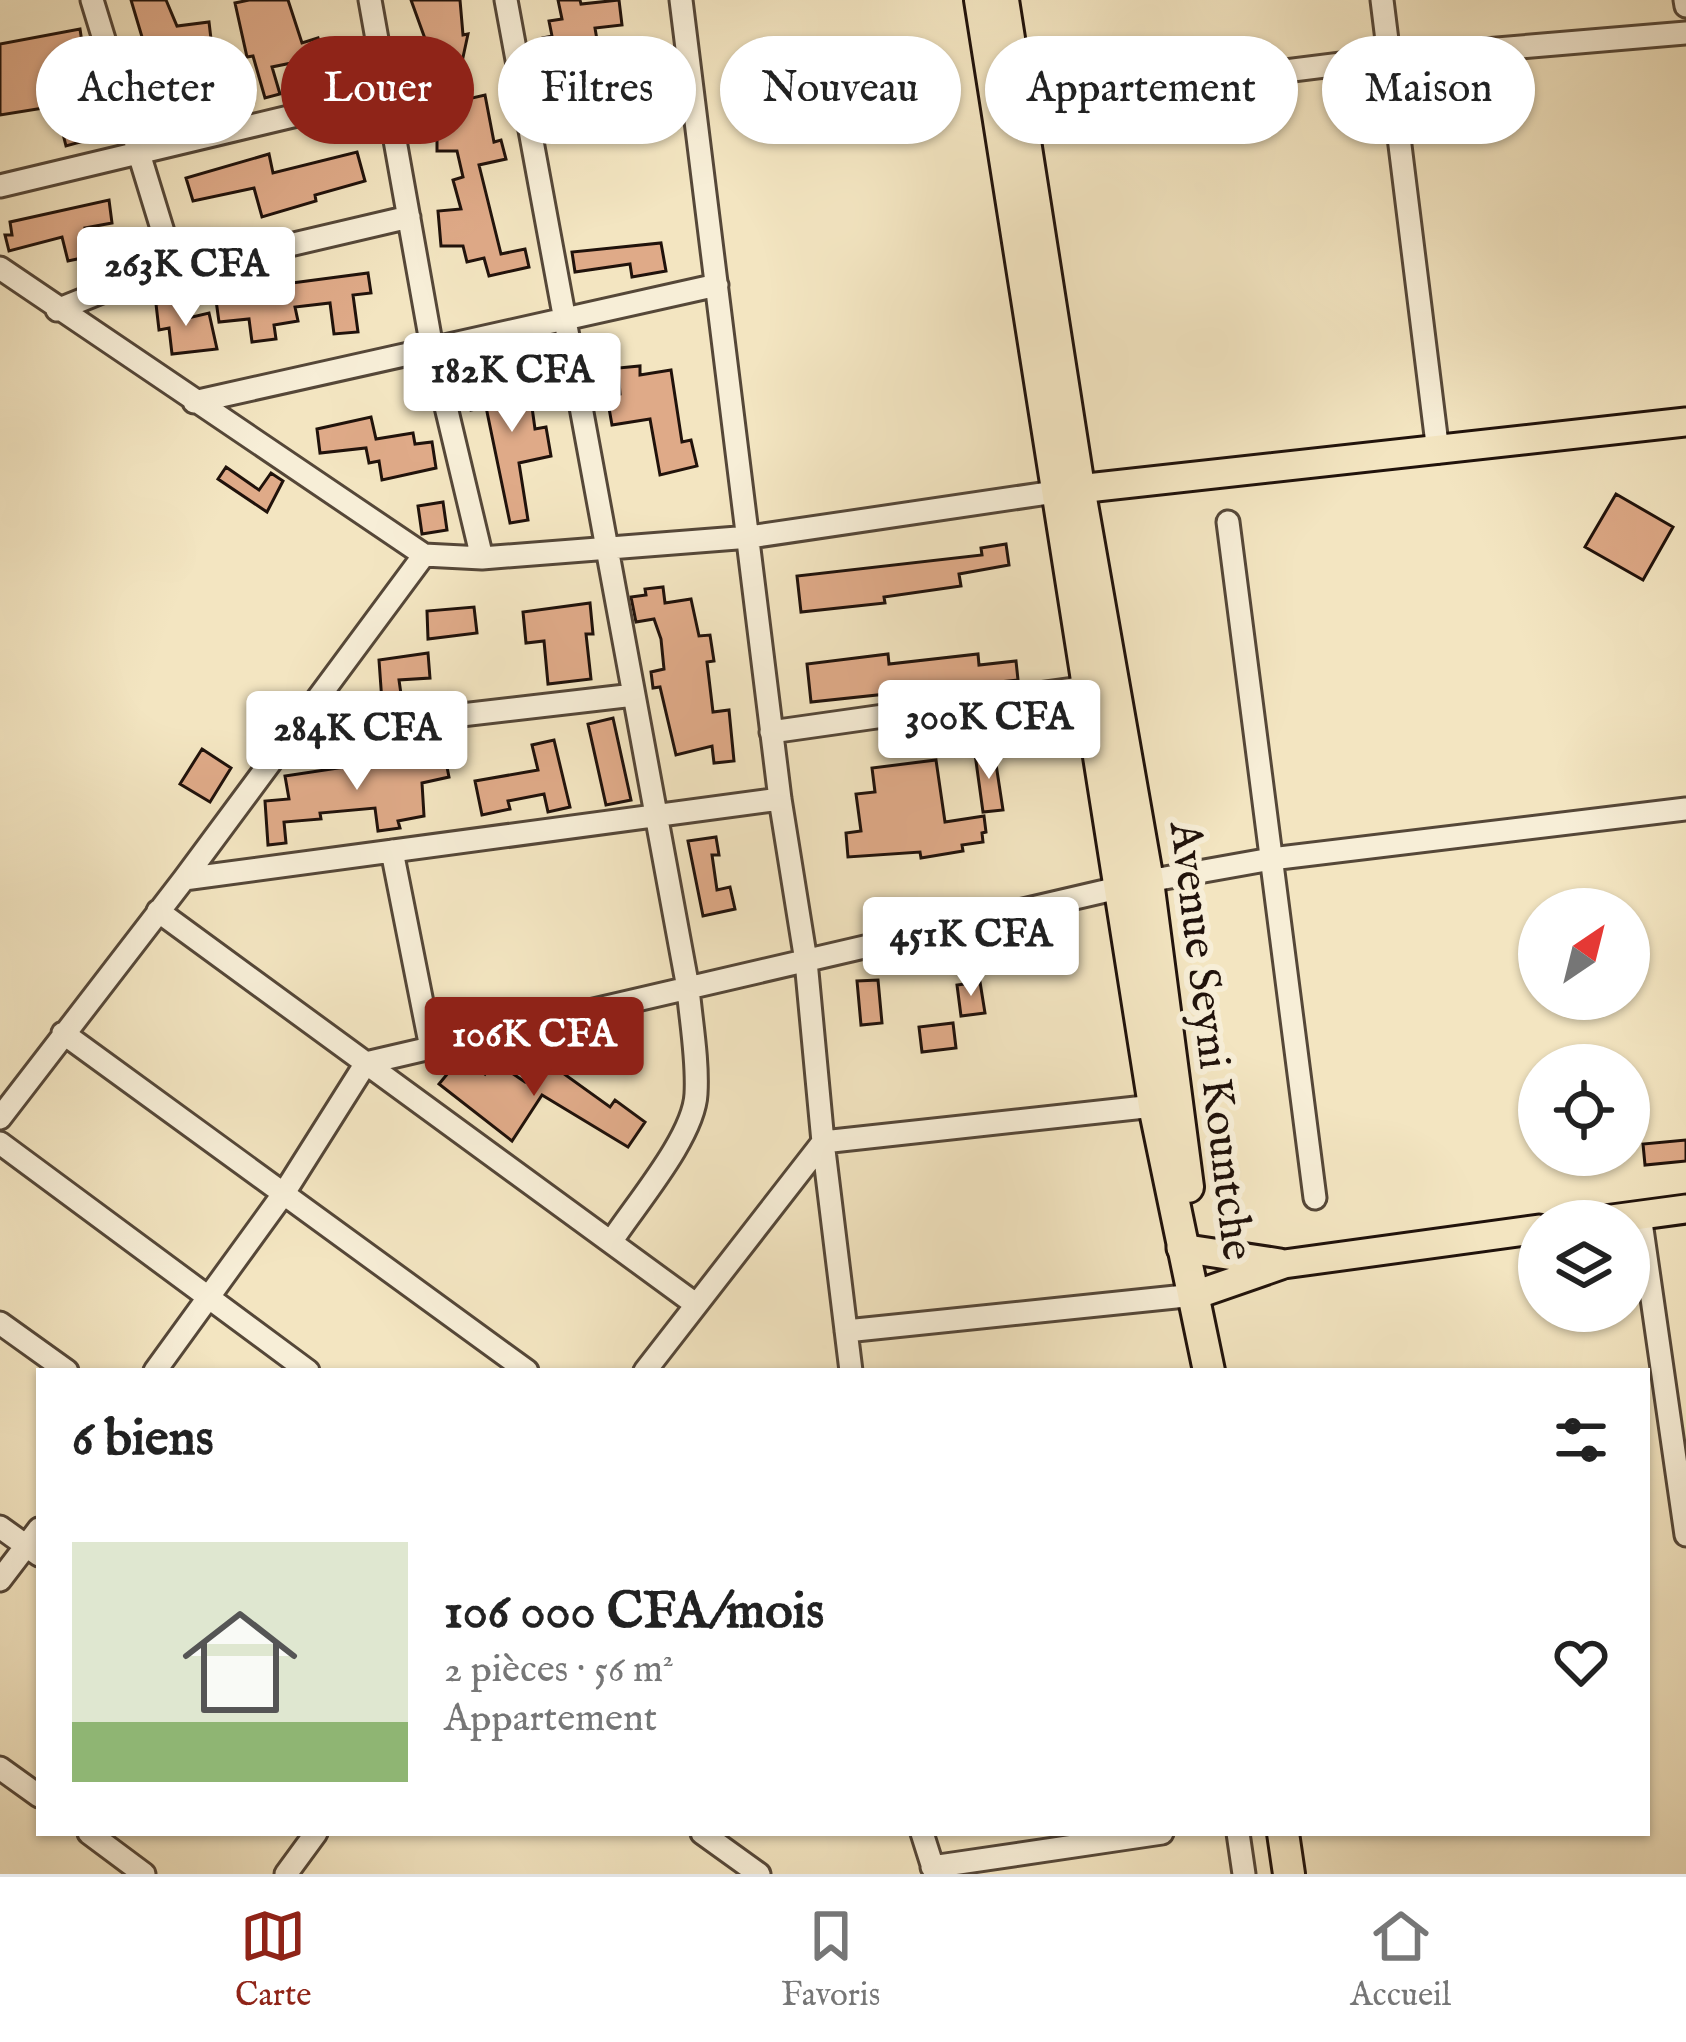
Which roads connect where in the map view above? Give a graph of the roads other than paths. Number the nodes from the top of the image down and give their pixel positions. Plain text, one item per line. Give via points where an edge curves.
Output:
1 (92, 0) edge
2 (370, 0) edge
3 (506, 0) edge
4 (681, 0) edge
5 (980, 0) edge
6 (1003, 0) edge
7 (1382, 0) edge
8 (1686, 33) edge
9 (376, 36) edge
10 (1009, 36) edge
11 (1386, 36) edge
12 (1535, 46) edge
13 (281, 119) edge
14 (395, 144) edge
15 (1024, 144) edge
16 (1400, 144) edge
17 (140, 153) junction
18 (0, 186) edge
19 (409, 217) junction
20 (0, 268) edge
21 (175, 272) junction
22 (717, 285) junction
23 (57, 310) junction
24 (564, 319) junction
25 (432, 348) junction
26 (194, 402) junction
27 (1686, 422) edge
28 (1438, 452) junction
29 (1067, 489) junction
30 (1228, 522) dead end
31 (750, 537) junction
32 (607, 549) junction
33 (424, 555) junction
34 (482, 558) junction
35 (1088, 687) junction
36 (634, 695) junction
37 (771, 732) junction
38 (289, 735) junction
39 (780, 799) junction
40 (1686, 809) edge
41 (656, 815) junction
42 (392, 851) junction
43 (1271, 859) junction
44 (184, 879) junction
45 (1134, 884) junction
46 (158, 911) junction
47 (806, 961) junction
48 (688, 988) junction
49 (63, 1033) junction
50 (431, 1048) junction
51 (366, 1064) junction
52 (1154, 1106) junction
53 (0, 1118) edge
54 (823, 1142) junction
55 (0, 1143) edge
56 (284, 1193) junction
57 (1315, 1198) dead end
58 (1686, 1209) edge
59 (1650, 1214) edge
60 (1518, 1232) edge
61 (611, 1242) junction
62 (1188, 1249) junction
63 (1284, 1264) junction
64 (1650, 1273) edge
65 (1195, 1295) junction
66 (208, 1297) junction
67 (694, 1303) junction
68 (0, 1323) edge
69 (846, 1331) junction
70 (63, 1368) edge
71 (157, 1368) edge
72 (304, 1368) edge
73 (522, 1368) edge
74 (647, 1368) edge
75 (851, 1368) edge
76 (1208, 1368) edge
77 (1679, 1441) edge
78 (0, 1527) edge
79 (1686, 1534) edge
80 (35, 1543) edge
81 (0, 1580) edge
82 (0, 1768) edge
83 (36, 1794) edge
84 (92, 1836) edge
85 (314, 1836) edge
86 (707, 1836) edge
87 (923, 1836) edge
88 (1144, 1836) edge
89 (1238, 1836) edge
90 (1283, 1836) edge
91 (934, 1870) edge
92 (144, 1874) edge
93 (286, 1874) edge
94 (759, 1874) edge
95 (1244, 1874) edge
96 (1289, 1874) edge

1 - 17 street
2 - 9 street
3 - 24 street
4 - 22 street
5 - 29 highway, Avenue Seyni Kountche
6 - 10 highway, Avenue Seyni Kountche
7 - 11 street
8 - 12 street
13 - 17 street
14 - 19 street
15 - 29 highway, Avenue Seyni Kountche
16 - 28 street
17 - 18 street
17 - 21 street
19 - 21 street
19 - 25 street
20 - 23 street
21 - 23 street
22 - 24 street
22 - 31 street
23 - 26 street
24 - 25 street
24 - 32 street
25 - 26 street
25 - 34 street
26 - 33 street
27 - 28 main road
28 - 29 main road
29 - 31 street
29 - 35 highway, Avenue Seyni Kountche
29 - 45 highway, Avenue Seyni Kountche
30 - 43 street
31 - 32 street
31 - 37 street
32 - 34 street
32 - 36 street
33 - 34 street
33 - 38 street
35 - 37 street
35 - 45 highway, Avenue Seyni Kountche
36 - 38 street
36 - 41 street
37 - 39 street
38 - 44 street
39 - 41 street
39 - 47 street
40 - 43 street
41 - 42 street
41 - 48 street
42 - 44 street
42 - 50 street
43 - 45 street
43 - 57 street
44 - 46 street
45 - 47 street
45 - 52 highway, Avenue Seyni Kountche
45 - 62 highway, Avenue Seyni Kountche
46 - 49 street
46 - 51 street
47 - 48 street
47 - 54 street
48 - 50 street
48 - 61 street via 697,1098 684,1132
49 - 53 street
49 - 56 street
50 - 51 street
51 - 56 street
51 - 61 street
52 - 54 street
52 - 62 highway, Avenue Seyni Kountche
54 - 67 street
54 - 69 street
55 - 66 street
56 - 66 street
56 - 73 street
58 - 59 main road
60 - 63 main road
61 - 67 street
62 - 63 main road
62 - 65 highway, Avenue Seyni Kountche
63 - 65 main road
64 - 77 street
65 - 69 street
65 - 76 highway, Avenue Seyni Kountche
66 - 71 street
66 - 72 street
67 - 74 street
68 - 70 street
69 - 75 street
77 - 79 street
78 - 80 street
80 - 81 street
82 - 83 street
84 - 92 street
85 - 93 street
86 - 94 street
87 - 91 street
88 - 91 street
89 - 95 street
90 - 96 highway

